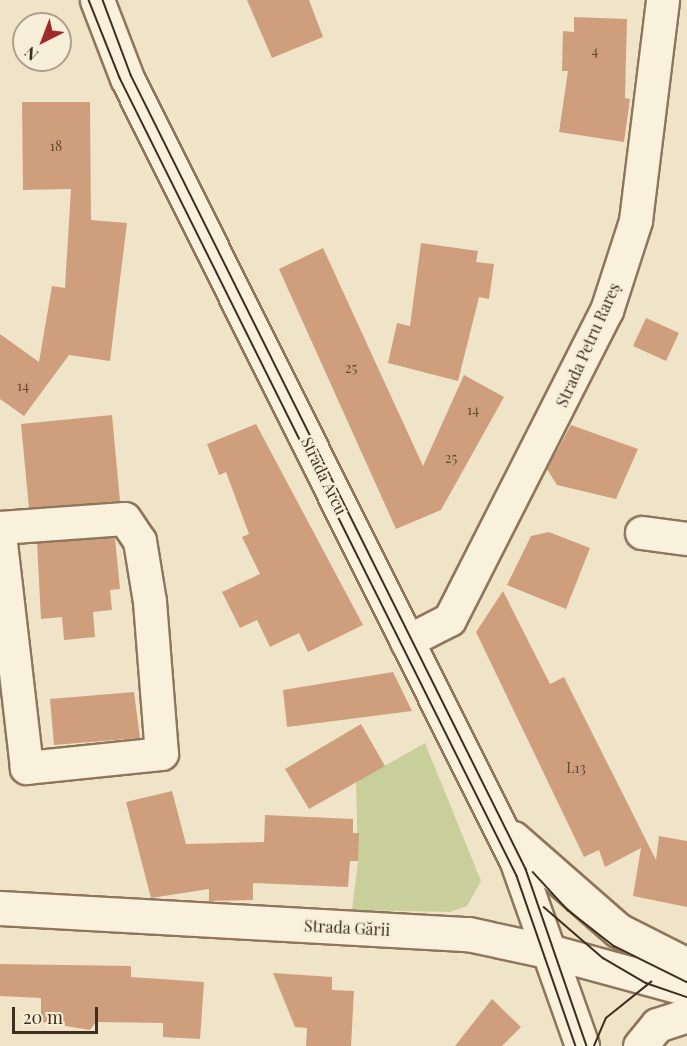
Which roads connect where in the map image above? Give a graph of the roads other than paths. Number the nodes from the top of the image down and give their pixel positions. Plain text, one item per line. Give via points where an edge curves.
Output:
1 (663, 0) edge
2 (95, 3) edge
3 (0, 528) edge
4 (642, 533) dead end
5 (0, 535) edge
6 (687, 539) edge
7 (407, 642) junction
8 (496, 824) junction
9 (0, 909) edge
10 (552, 952) junction
11 (687, 965) edge
12 (687, 989) edge
13 (687, 1015) edge
14 (582, 1046) edge
15 (640, 1046) edge

1 - 7 street, Strada Petru Rareș via 636,221 607,311 450,620
2 - 7 main road, Strada Arcu via 127,78
3 - 5 street via 125,519 140,541 150,602 162,754 27,768
4 - 6 street
7 - 8 main road, Strada Arcu
8 - 10 main road, Strada Arcu
8 - 11 main road via 618,930
9 - 10 main road, Strada Gării via 468,934
10 - 12 main road, Strada Gării
10 - 14 main road, Strada Arcu
13 - 15 main road via 657,1025

